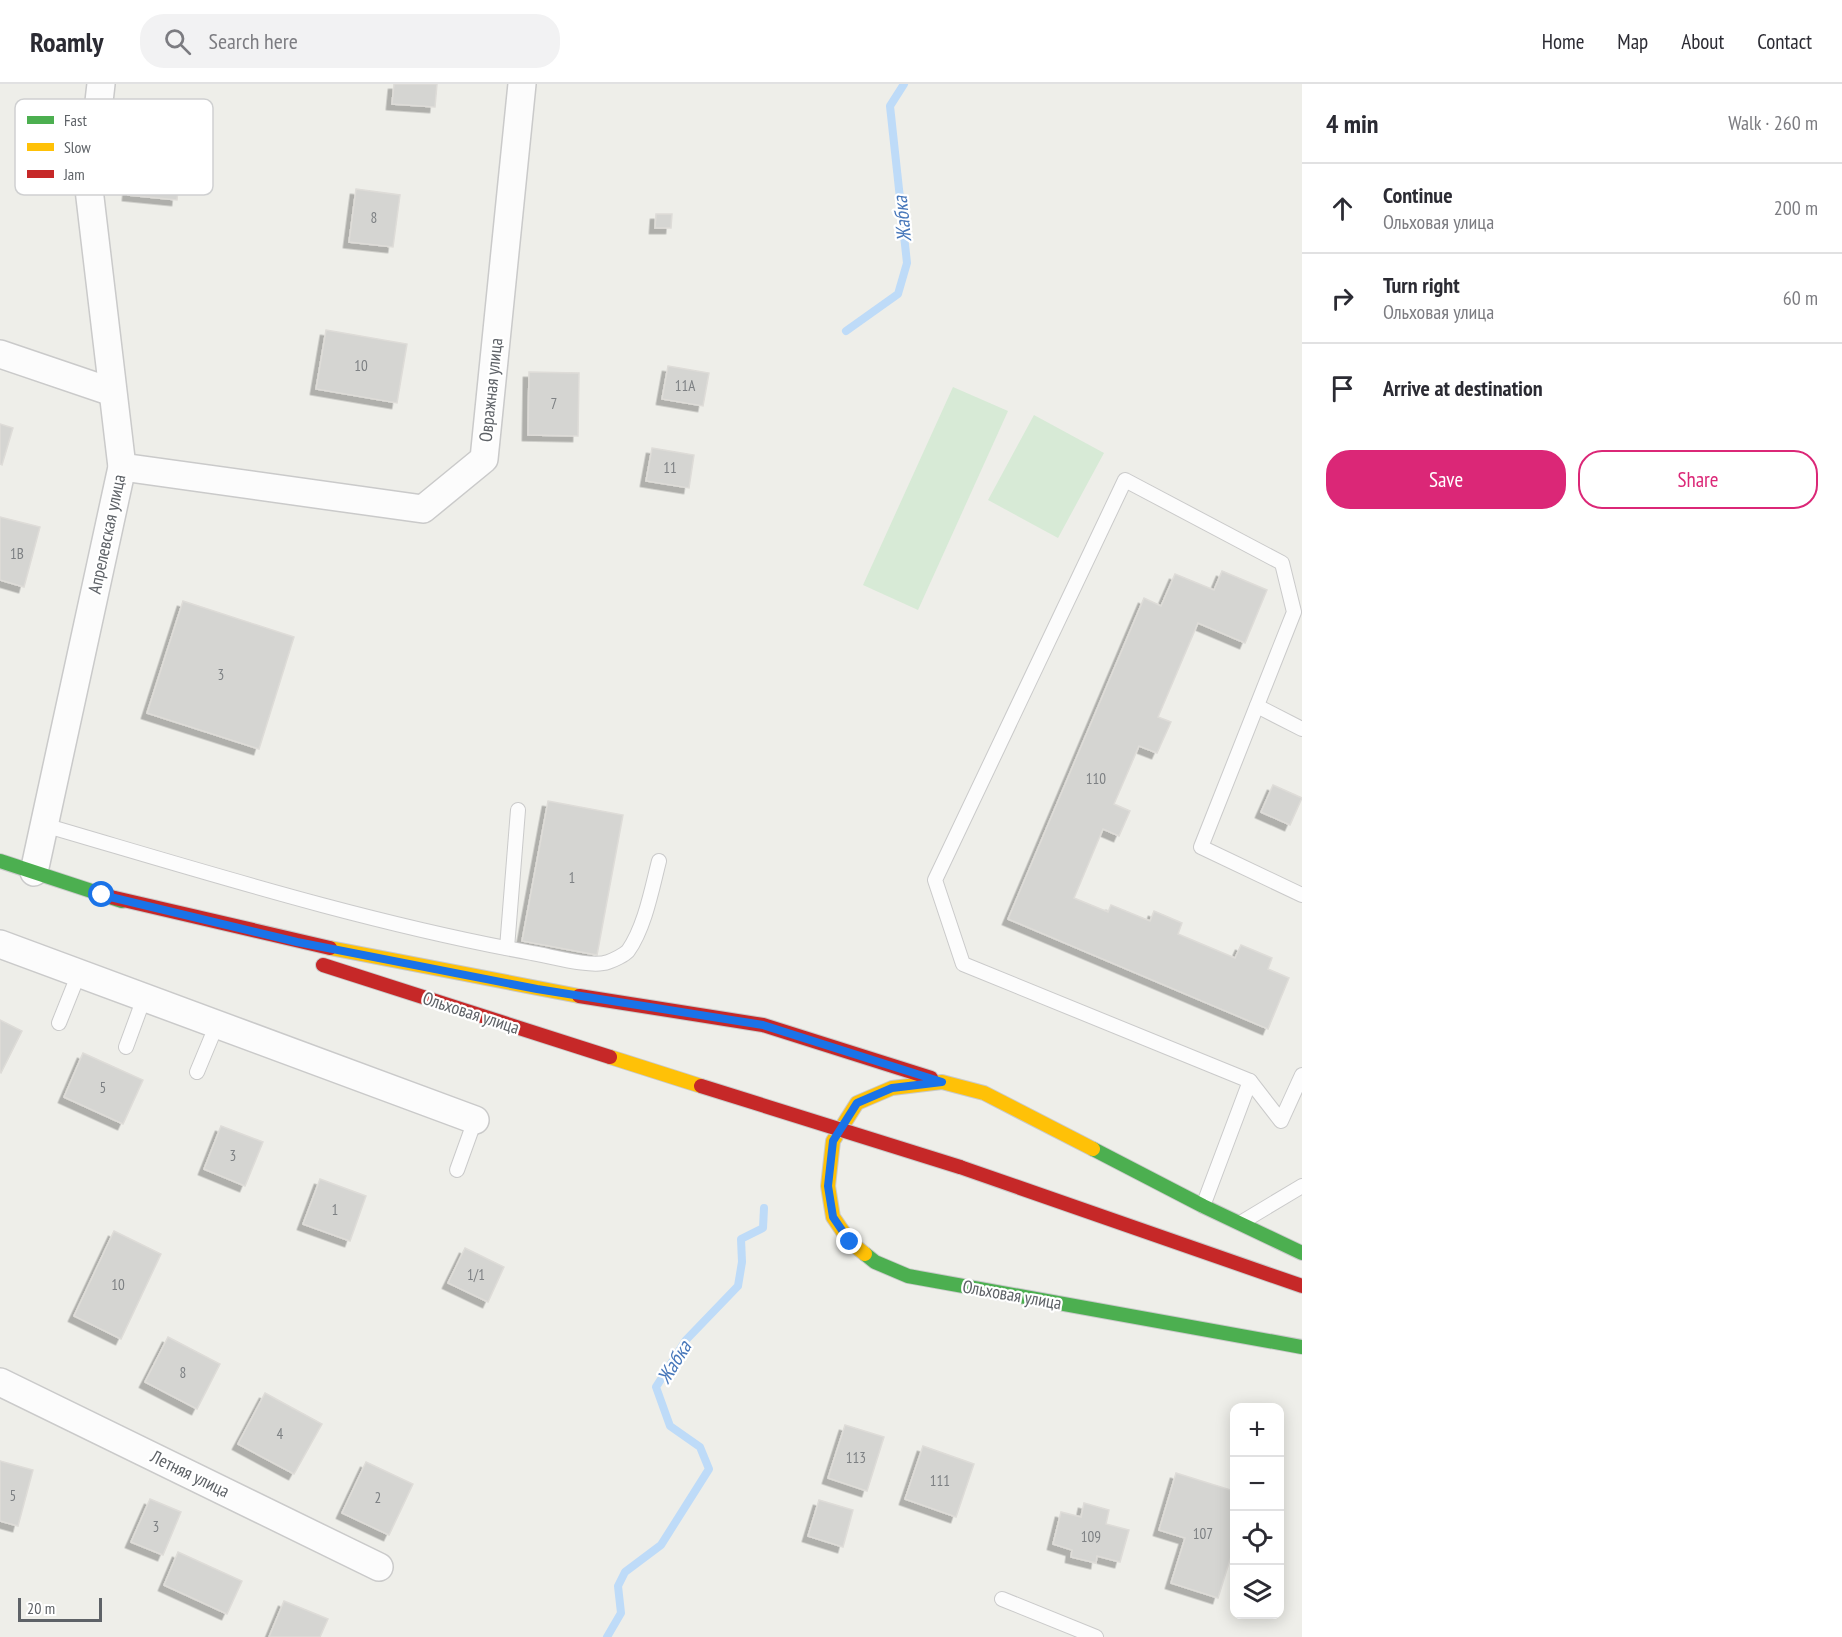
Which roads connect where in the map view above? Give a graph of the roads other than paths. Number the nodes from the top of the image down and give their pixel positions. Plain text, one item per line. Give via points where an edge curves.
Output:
1 (101, 84) edge
2 (522, 84) edge
3 (99, 99) edge
4 (90, 195) edge
5 (0, 354) edge
6 (112, 392) junction
7 (122, 467) junction
8 (1257, 706) junction
9 (1302, 729) edge
10 (518, 810) dead end
11 (44, 825) junction
12 (0, 861) edge
13 (658, 861) dead end
14 (34, 872) junction
15 (102, 895) junction
16 (1302, 895) edge
17 (0, 944) edge
18 (507, 948) junction
19 (272, 949) dead end
20 (306, 960) dead end
21 (79, 973) junction
22 (144, 998) junction
23 (59, 1023) dead end
24 (217, 1024) junction
25 (126, 1047) dead end
26 (197, 1072) dead end
27 (1302, 1075) edge
28 (1250, 1081) junction
29 (942, 1082) junction
30 (475, 1120) joint
31 (457, 1170) dead end
32 (1302, 1186) edge
33 (1203, 1206) junction
34 (1239, 1223) junction
35 (1302, 1254) edge
36 (1302, 1286) edge
37 (1302, 1347) edge
38 (0, 1382) edge
39 (379, 1567) dead end
40 (1002, 1599) dead end
41 (1096, 1637) edge

1 - 3 street, Апрелевская улица
2 - 7 street, Овражная улица via 484,459 423,509
4 - 6 street, Апрелевская улица
5 - 6 street
6 - 7 street, Апрелевская улица
7 - 11 street, Апрелевская улица
8 - 9 lane
8 - 16 lane via 1201,847
8 - 28 lane via 1294,612 1282,563 1125,480 935,880 963,964
10 - 18 lane
11 - 14 street, Апрелевская улица
11 - 18 lane via 318,905
12 - 14 street, Ольховая улица
13 - 18 lane via 650,898 627,952 607,963 591,963
14 - 15 street, Ольховая улица
15 - 19 street, Ольховая улица
15 - 29 street, Ольховая улица via 297,942 537,989 763,1025
17 - 21 street
20 - 36 street, Ольховая улица, bridge via 960,1167
21 - 22 street
21 - 23 lane
22 - 24 street
22 - 25 lane
24 - 26 lane
24 - 30 street
27 - 28 lane via 1281,1121
28 - 33 lane
29 - 33 street, Ольховая улица via 984,1093
29 - 37 street, Ольховая улица via 892,1088 857,1103 833,1141 828,1186 833,1217 850,1242 875,1262 908,1276
30 - 31 lane
32 - 34 lane
33 - 34 street, Ольховая улица
34 - 35 street, Ольховая улица
38 - 39 street, Летняя улица
40 - 41 lane

